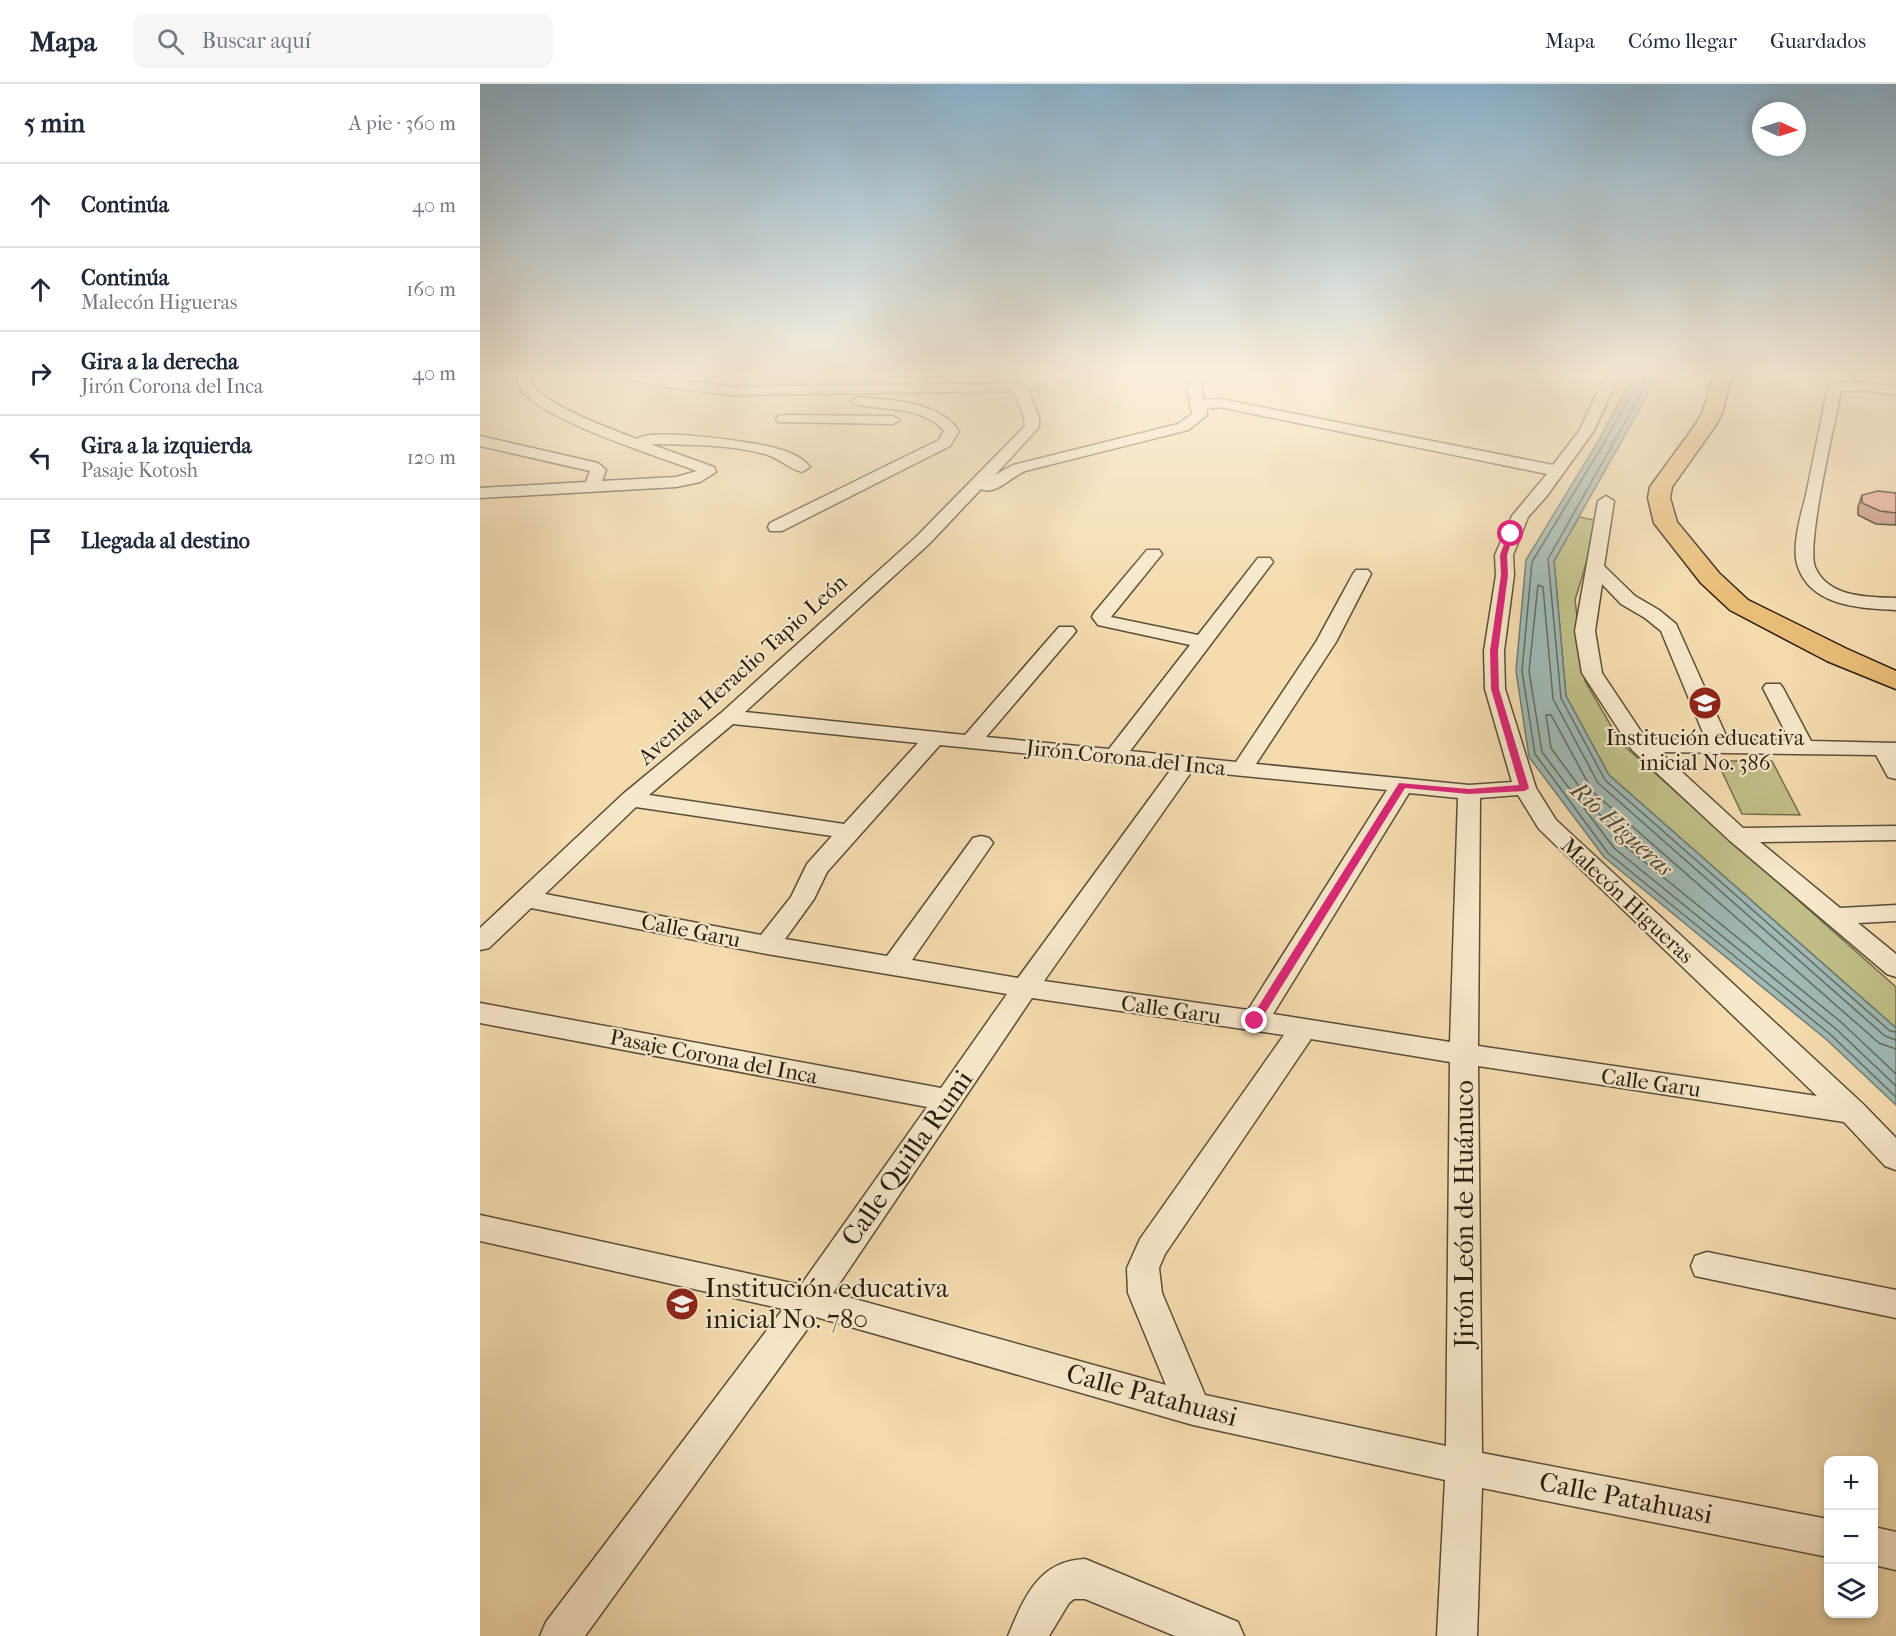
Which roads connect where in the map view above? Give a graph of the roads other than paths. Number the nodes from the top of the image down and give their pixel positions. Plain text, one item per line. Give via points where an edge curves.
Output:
1 (513, 448) edge
2 (651, 448) edge
3 (752, 448) edge
4 (934, 448) edge
5 (1013, 448) edge
6 (1097, 448) edge
7 (1445, 448) edge
8 (1574, 448) edge
9 (1689, 448) edge
10 (1823, 448) edge
11 (802, 467) dead end
12 (1557, 471) junction
13 (593, 486) junction
14 (480, 493) edge
15 (1606, 501) dead end
16 (956, 508) junction
17 (776, 527) dead end
18 (1153, 554) dead end
19 (1264, 562) dead end
20 (1596, 567) junction
21 (1362, 574) dead end
22 (1589, 598) junction
23 (1628, 600) junction
24 (1896, 604) edge
25 (1066, 631) dead end
26 (1203, 642) junction
27 (1896, 681) edge
28 (1773, 688) dead end
29 (728, 717) junction
30 (934, 738) junction
31 (972, 740) junction
32 (1641, 745) junction
33 (1720, 747) junction
34 (1804, 748) junction
35 (1889, 749) edge
36 (1114, 757) junction
37 (1186, 764) junction
38 (1242, 769) junction
39 (1896, 772) edge
40 (1402, 785) junction
41 (1525, 788) junction
42 (1469, 792) junction
43 (631, 799) junction
44 (850, 832) junction
45 (1896, 833) edge
46 (1737, 835) junction
47 (981, 843) dead end
48 (527, 899) junction
49 (1896, 913) edge
50 (1834, 916) junction
51 (480, 942) edge
52 (767, 945) junction
53 (894, 966) junction
54 (1896, 968) edge
55 (1025, 988) junction
56 (480, 1013) edge
57 (1255, 1021) junction
58 (1305, 1028) junction
59 (1464, 1054) junction
60 (948, 1100) junction
61 (1852, 1112) junction
62 (1896, 1158) edge
63 (480, 1228) edge
64 (1707, 1266) dead end
65 (809, 1300) junction
66 (1896, 1304) edge
67 (1193, 1409) junction
68 (1464, 1467) junction
69 (1824, 1537) edge
70 (1878, 1547) edge
71 (1896, 1551) edge
72 (560, 1636) edge
73 (1028, 1636) edge
74 (1224, 1636) edge
75 (1457, 1636) edge

1 - 13 street via 592,466 598,470
2 - 13 street via 708,472 676,482
3 - 11 street via 794,458
4 - 17 street
5 - 16 street, Avenida Heraclio Tapio León
6 - 16 street via 1009,472
7 - 12 street
8 - 12 street, Malecón Higueras
9 - 27 highway via 1661,487 1659,498 1666,523 1710,578 1739,605
10 - 24 street via 1805,538 1806,566 1831,593 1855,602
12 - 41 street, Malecón Higueras via 1520,516 1504,555 1505,575 1494,651 1495,689
13 - 14 street
15 - 20 street
16 - 29 street, Avenida Heraclio Tapio León
18 - 26 street via 1101,617
19 - 26 street
20 - 22 street
20 - 23 street
21 - 38 street via 1326,642
22 - 23 street
22 - 32 street via 1585,631 1592,673
23 - 33 street via 1669,628
25 - 31 street
26 - 36 street
28 - 34 street
29 - 30 street, Jirón Corona del Inca
29 - 43 street, Avenida Heraclio Tapio León
30 - 31 street, Jirón Corona del Inca
30 - 44 street
31 - 36 street, Jirón Corona del Inca
32 - 33 street
32 - 46 street
33 - 34 street
34 - 35 street
35 - 39 street
36 - 37 street, Jirón Corona del Inca
37 - 38 street, Jirón Corona del Inca
37 - 55 street, Calle Quilla Rumi
38 - 40 street, Jirón Corona del Inca
40 - 42 street, Jirón Corona del Inca
40 - 57 street
41 - 42 street, Jirón Corona del Inca
41 - 61 street, Malecón Higueras via 1547,824
42 - 59 street, Jirón León de Huánuco
43 - 44 street
43 - 48 street, Avenida Heraclio Tapio León
44 - 52 street via 816,869 802,899
45 - 46 street
46 - 50 street
47 - 53 street
48 - 51 street, Avenida Heraclio Tapio León
48 - 52 street, Calle Garu
49 - 50 street
50 - 54 street
52 - 53 street, Calle Garu
53 - 55 street, Calle Garu
55 - 57 street, Calle Garu
55 - 60 street, Calle Quilla Rumi
56 - 60 street, Pasaje Corona del Inca
57 - 58 street, Calle Garu
58 - 59 street, Calle Garu
58 - 67 street via 1151,1248 1143,1268 1145,1293
59 - 61 street, Calle Garu
59 - 68 street, Jirón León de Huánuco
60 - 65 street, Calle Quilla Rumi
61 - 62 street, Malecón Higueras
63 - 65 street, Calle Patahuasi
64 - 66 street
65 - 67 street, Calle Patahuasi
65 - 72 street, Calle Quilla Rumi
67 - 68 street, Calle Patahuasi
68 - 69 street, Calle Patahuasi
68 - 75 street, Jirón León de Huánuco
70 - 71 street
73 - 74 street via 1051,1590 1075,1578

